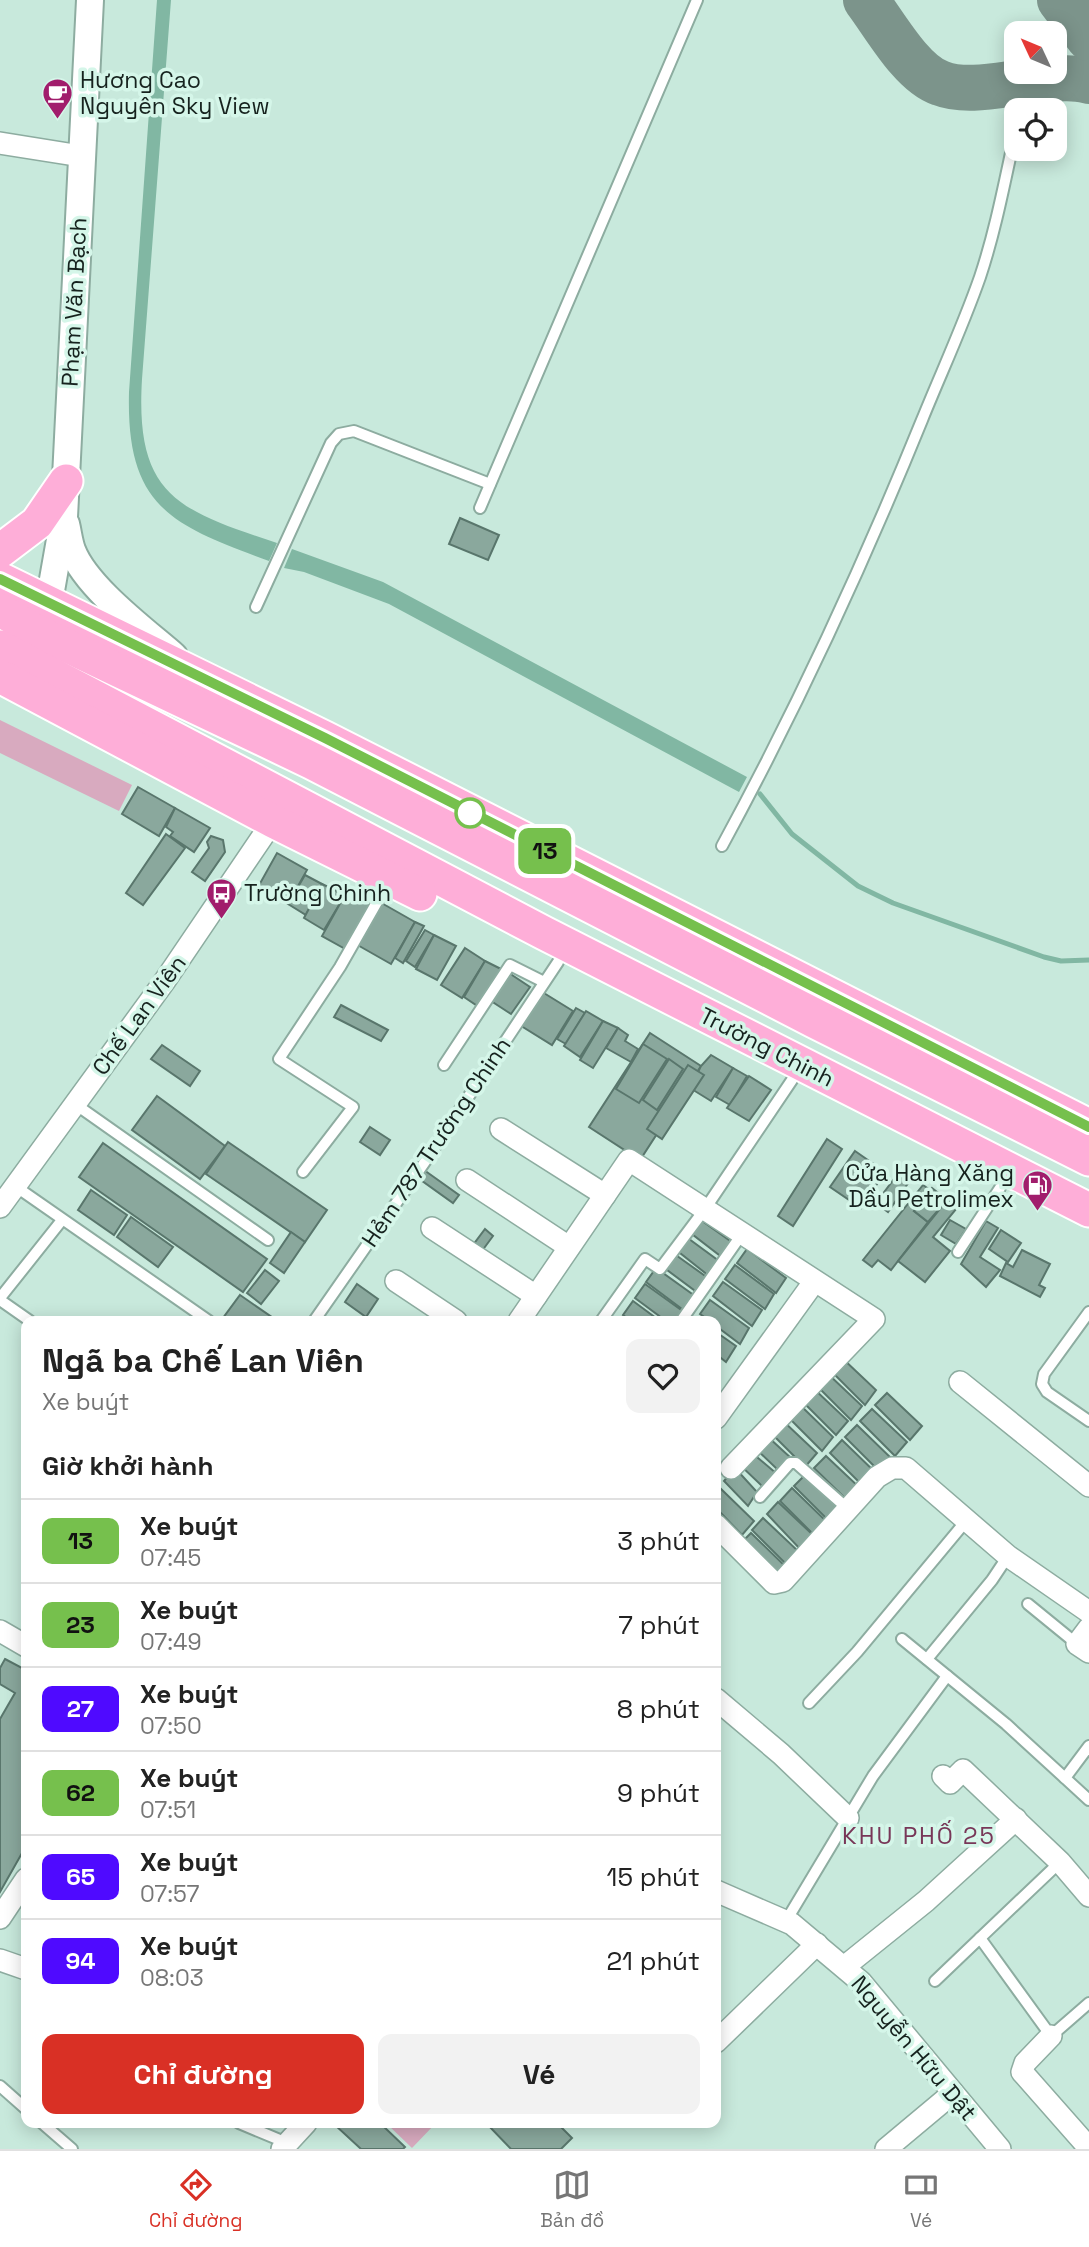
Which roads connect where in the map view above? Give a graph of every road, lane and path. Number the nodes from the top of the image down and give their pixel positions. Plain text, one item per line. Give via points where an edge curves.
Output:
1 (90, 0) edge
2 (697, 0) edge
3 (0, 143) edge
4 (81, 156) junction
5 (1009, 161) edge
6 (66, 481) junction
7 (490, 484) junction
8 (480, 508) dead end
9 (64, 517) junction
10 (0, 551) edge
11 (0, 579) edge
12 (256, 607) dead end
13 (0, 610) edge
14 (43, 617) junction
15 (7, 674) edge
16 (197, 675) junction
17 (273, 821) junction
18 (722, 846) dead end
19 (390, 878) junction
20 (551, 972) junction
21 (912, 1037) junction
22 (444, 1065) dead end
23 (792, 1080) junction
24 (935, 1082) junction
25 (75, 1104) junction
26 (1089, 1126) edge
27 (501, 1129) dead end
28 (1089, 1159) edge
29 (303, 1172) dead end
30 (467, 1180) dead end
31 (15, 1186) junction
32 (1000, 1188) junction
33 (605, 1195) junction
34 (0, 1206) edge
35 (705, 1209) junction
36 (1089, 1210) edge
37 (62, 1220) junction
38 (432, 1228) dead end
39 (742, 1234) junction
40 (1089, 1235) edge
41 (268, 1240) dead end
42 (569, 1247) junction
43 (958, 1252) dead end
44 (396, 1281) dead end
45 (814, 1282) junction
46 (536, 1296) junction
47 (0, 1299) edge
48 (1089, 1311) edge
49 (23, 1316) edge
50 (193, 1316) edge
51 (317, 1316) edge
52 (448, 1316) edge
53 (522, 1316) edge
54 (605, 1316) edge
55 (685, 1316) edge
56 (960, 1382) dead end
57 (721, 1411) edge
58 (1089, 1421) edge
59 (731, 1468) dead end
60 (1089, 1486) edge
61 (760, 1497) dead end
62 (848, 1510) junction
63 (966, 1521) junction
64 (721, 1530) edge
65 (1009, 1556) junction
66 (1028, 1604) dead end
67 (1089, 1612) edge
68 (0, 1631) edge
69 (902, 1639) dead end
70 (1085, 1641) edge
71 (21, 1643) edge
72 (927, 1660) junction
73 (947, 1676) junction
74 (721, 1703) edge
75 (809, 1703) dead end
76 (1089, 1746) edge
77 (943, 1776) dead end
78 (1065, 1778) junction
79 (1089, 1800) edge
80 (848, 1818) junction
81 (1016, 1819) junction
82 (1060, 1862) junction
83 (21, 1887) edge
84 (1087, 1887) edge
85 (721, 1893) edge
86 (0, 1918) edge
87 (786, 1921) junction
88 (980, 1938) junction
89 (817, 1944) junction
90 (0, 1960) edge
91 (21, 1967) edge
92 (844, 1967) junction
93 (935, 1981) dead end
94 (1089, 2003) edge
95 (1051, 2036) junction
96 (721, 2037) edge
97 (0, 2086) edge
98 (953, 2092) junction
99 (21, 2105) edge
100 (48, 2128) edge
101 (249, 2128) edge
102 (301, 2128) edge
103 (284, 2146) edge
104 (1089, 2148) edge
105 (72, 2149) edge
106 (886, 2149) edge
107 (999, 2149) edge

1 - 4 street, Phạm Văn Bạch
2 - 7 lane
3 - 4 street
4 - 6 street, Phạm Văn Bạch
5 - 18 lane via 980,277 888,503
6 - 9 street, Phạm Văn Bạch
6 - 10 main road via 37,523
7 - 8 lane
7 - 12 lane via 354,431 338,434
9 - 14 street, Phạm Văn Bạch
9 - 16 street via 73,551 87,574
11 - 14 main road, Trường Chinh
13 - 14 main road, Trường Chinh
14 - 15 main road
14 - 16 main road, Trường Chinh
14 - 24 main road, Trường Chinh via 311,762
15 - 17 main road, Trường Chinh
15 - 36 main road, Trường Chinh via 544,933
16 - 21 main road, Trường Chinh
17 - 19 main road, Trường Chinh
17 - 25 street, Chế Lan Viên
19 - 20 main road, Trường Chinh
19 - 29 lane via 340,967 279,1059 353,1107
20 - 22 lane via 510,965
20 - 23 main road, Trường Chinh
20 - 51 lane, Hẻm 787 Trường Chinh
21 - 24 main road
21 - 26 main road, Trường Chinh
23 - 32 main road, Trường Chinh
23 - 35 lane
24 - 28 main road, Trường Chinh
25 - 31 street, Chế Lan Viên
25 - 41 lane
27 - 33 street
30 - 42 street
31 - 34 street, Chế Lan Viên
31 - 37 lane
32 - 40 main road, Trường Chinh
32 - 43 lane
33 - 35 street via 629,1160
33 - 42 street
35 - 39 street
35 - 54 lane via 660,1269 645,1259
37 - 47 lane
37 - 50 lane
38 - 46 street
39 - 45 street
39 - 55 lane
42 - 46 street
44 - 52 street
45 - 57 street
45 - 59 street via 874,1319
46 - 53 street
47 - 49 lane
48 - 58 lane via 1044,1374 1042,1384
56 - 60 street
61 - 62 lane via 790,1463 796,1463
62 - 63 street via 877,1477 892,1468 906,1468
62 - 64 street via 783,1581 774,1583
63 - 65 street
63 - 75 lane
65 - 67 street
65 - 72 lane
66 - 70 lane
68 - 71 street
69 - 72 lane
72 - 73 lane
73 - 78 lane
73 - 80 lane via 873,1776
74 - 80 street
76 - 78 lane
77 - 81 street via 950,1783 963,1770
78 - 79 lane
80 - 87 lane
81 - 82 street
81 - 92 street
82 - 84 street
82 - 88 lane
83 - 86 street
85 - 87 street, Nguyễn Hữu Dật
87 - 89 street, Nguyễn Hữu Dật
88 - 93 lane
88 - 95 lane
89 - 92 street, Nguyễn Hữu Dật
89 - 96 street
90 - 91 street
92 - 98 street, Nguyễn Hữu Dật
94 - 95 lane
95 - 104 street via 1022,2072
97 - 99 lane
98 - 106 street
98 - 107 street, Nguyễn Hữu Dật
100 - 105 lane
101 - 103 lane
102 - 103 street

